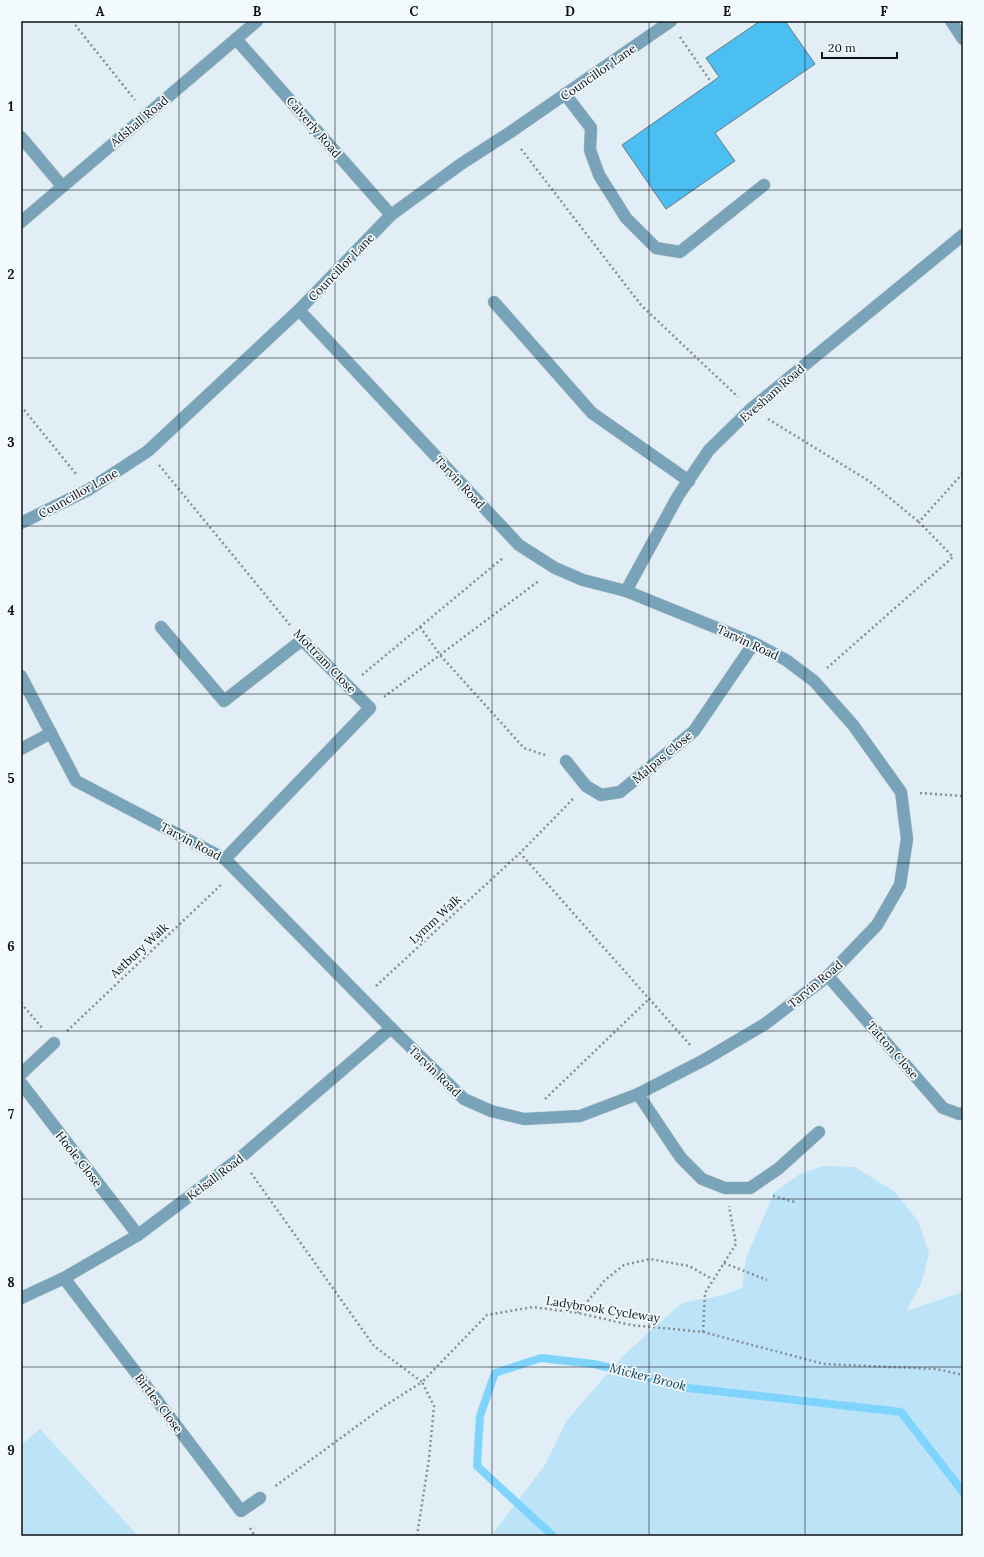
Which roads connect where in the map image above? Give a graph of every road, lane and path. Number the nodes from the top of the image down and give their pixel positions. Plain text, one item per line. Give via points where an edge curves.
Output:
1 (72, 21) edge
2 (257, 21) edge
3 (670, 21) edge
4 (951, 21) edge
5 (236, 39) junction
6 (963, 39) edge
7 (711, 82) dead end
8 (565, 94) junction
9 (147, 114) junction
10 (509, 133) junction
11 (21, 137) edge
12 (764, 185) dead end
13 (62, 186) junction
14 (391, 215) junction
15 (21, 222) edge
16 (963, 235) edge
17 (494, 302) dead end
18 (299, 310) junction
19 (21, 406) edge
20 (751, 408) junction
21 (148, 451) junction
22 (963, 473) edge
23 (689, 481) junction
24 (88, 490) junction
25 (919, 522) junction
26 (21, 523) edge
27 (519, 545) junction
28 (555, 568) junction
29 (626, 591) junction
30 (161, 627) dead end
31 (420, 627) junction
32 (302, 640) junction
33 (754, 643) junction
34 (441, 656) junction
35 (21, 676) edge
36 (814, 681) junction
37 (349, 686) junction
38 (370, 708) junction
39 (51, 733) junction
40 (21, 749) edge
41 (566, 761) joint
42 (586, 786) junction
43 (901, 792) junction
44 (963, 796) edge
45 (520, 854) junction
46 (225, 859) junction
47 (236, 870) junction
48 (828, 976) junction
49 (650, 998) junction
50 (362, 999) junction
51 (21, 1003) edge
52 (391, 1028) junction
53 (54, 1043) junction
54 (704, 1060) junction
55 (21, 1074) edge
56 (21, 1083) edge
57 (638, 1094) junction
58 (963, 1113) edge
59 (524, 1119) junction
60 (819, 1132) dead end
61 (240, 1158) junction
62 (725, 1188) junction
63 (138, 1235) junction
64 (724, 1263) junction
65 (64, 1278) junction
66 (712, 1280) junction
67 (767, 1280) dead end
68 (21, 1298) edge
69 (578, 1313) junction
70 (703, 1332) junction
71 (963, 1375) edge
72 (422, 1382) junction
73 (260, 1498) joint
74 (418, 1536) edge

1 - 9 path
2 - 5 street, Adshall Road
3 - 7 path
3 - 8 street, Councillor Lane
4 - 6 street
5 - 9 street, Adshall Road
5 - 14 street, Calverly Road
8 - 10 street, Councillor Lane
8 - 12 street via 591,128 590,150 599,175 626,218 656,248 680,252
9 - 13 street, Adshall Road
10 - 14 street, Councillor Lane
10 - 20 path via 640,305
11 - 13 street
13 - 15 street, Adshall Road
14 - 18 street, Councillor Lane
16 - 20 street, Evesham Road
17 - 23 street via 592,413
18 - 21 street, Councillor Lane
18 - 27 street, Tarvin Road
19 - 24 path
20 - 23 street, Evesham Road via 709,450
20 - 25 path via 869,481
21 - 24 street, Councillor Lane
21 - 32 path, Mottram Close
22 - 25 path
23 - 29 street, Evesham Road via 678,496
24 - 26 street, Councillor Lane
25 - 36 path via 953,557
27 - 28 street, Tarvin Road
27 - 31 path
28 - 29 street, Tarvin Road via 582,580
28 - 34 path
29 - 33 street, Tarvin Road
30 - 32 street via 224,701
31 - 34 path
31 - 37 path
32 - 37 street, Mottram Close
33 - 36 street, Tarvin Road via 786,660
33 - 42 street, Malpas Close via 694,731 620,792 601,795
34 - 38 path
34 - 41 path via 524,748
35 - 39 street, Tarvin Road
36 - 43 street, Tarvin Road via 853,725
37 - 38 street, Mottram Close
38 - 46 street
39 - 40 street
39 - 46 street, Tarvin Road via 76,781
41 - 42 street, Malpas Close
42 - 45 path, Lymm Walk
43 - 44 path
43 - 48 street, Tarvin Road via 906,839 900,885 877,925
45 - 49 path
45 - 50 path, Lymm Walk
46 - 47 street, Tarvin Road
47 - 50 street, Tarvin Road
47 - 53 path, Astbury Walk
48 - 54 street, Tarvin Road via 765,1024
48 - 58 street, Tatton Close via 943,1108
49 - 54 path
49 - 59 path
50 - 52 street, Tarvin Road
51 - 53 path
52 - 59 street, Tarvin Road via 464,1099 491,1111
52 - 61 street, Kelsall Road
53 - 55 street
54 - 57 street, Tarvin Road
56 - 63 street, Hoole Close
57 - 59 street, Tarvin Road via 580,1116
57 - 62 street via 681,1158 702,1179
60 - 62 street via 778,1169 750,1188
61 - 63 street, Kelsall Road
61 - 72 path via 374,1346
62 - 64 path via 736,1244
63 - 65 street, Kelsall Road
64 - 66 path
64 - 67 path
65 - 68 street, Kelsall Road
65 - 73 street, Birtles Close via 241,1511
66 - 69 path via 681,1264 650,1259 624,1265 605,1280
66 - 70 path via 705,1293
69 - 70 path, Ladybrook Cycleway via 631,1325
69 - 72 path, Ladybrook Cycleway via 533,1307 487,1315
70 - 71 path, Ladybrook Cycleway via 824,1364 936,1369
72 - 73 path, Ladybrook Cycleway via 383,1407
72 - 74 path via 434,1406

